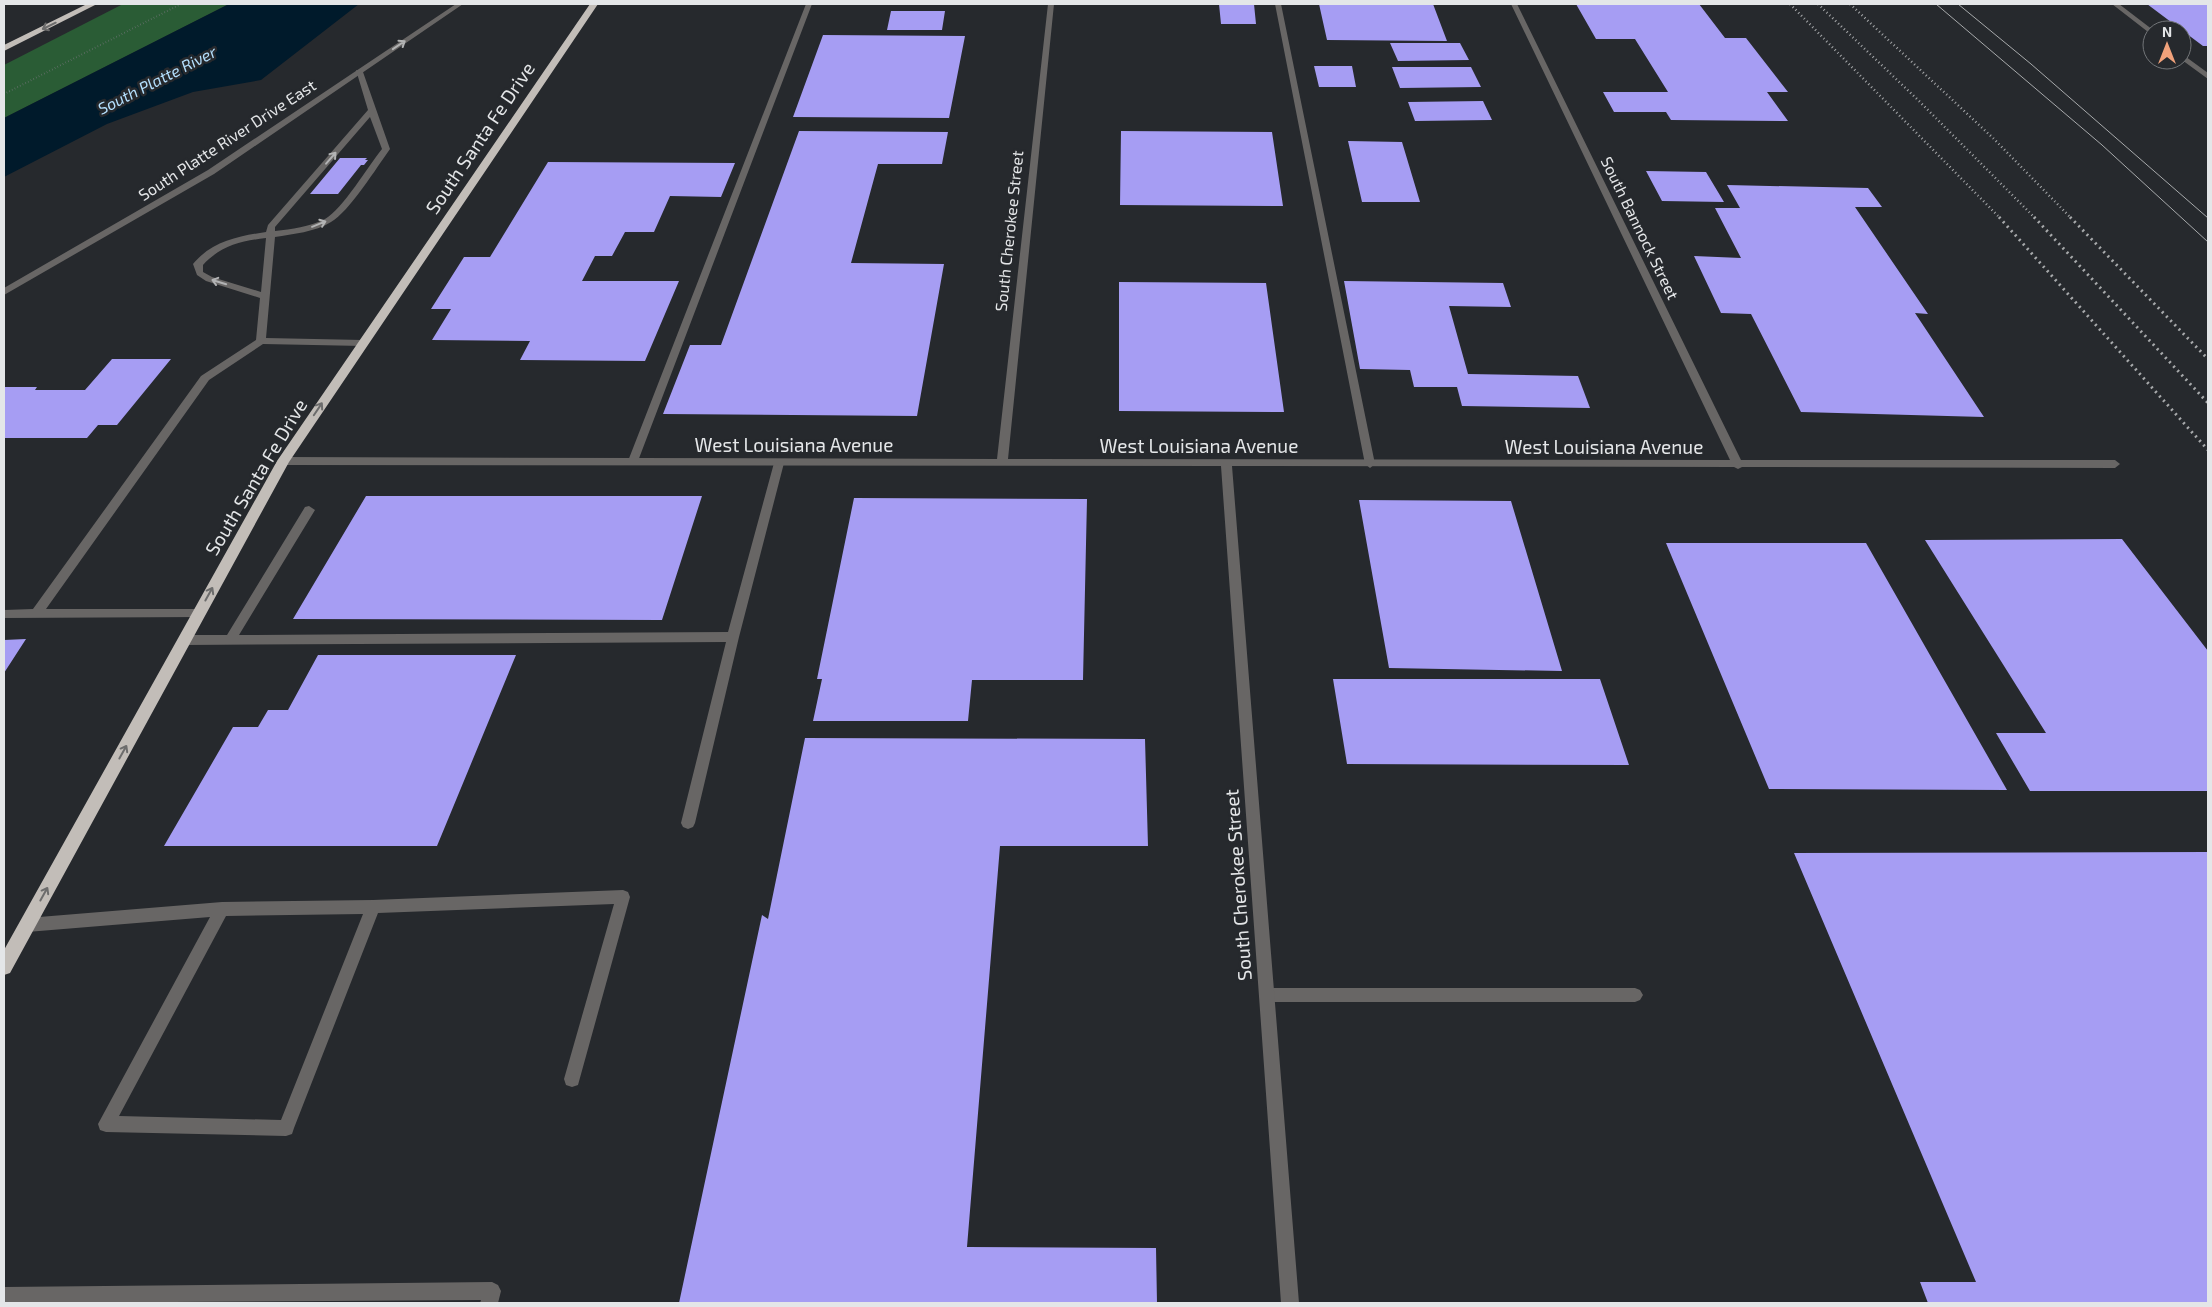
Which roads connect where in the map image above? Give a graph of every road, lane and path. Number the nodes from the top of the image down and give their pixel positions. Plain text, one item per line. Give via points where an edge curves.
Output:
1 (93, 4) edge
2 (181, 4) edge
3 (460, 4) edge
4 (594, 4) edge
5 (810, 4) edge
6 (1051, 4) edge
7 (1278, 4) edge
8 (1514, 4) edge
9 (2115, 4) edge
10 (2142, 25) edge
11 (4, 48) edge
12 (2192, 64) edge
13 (359, 72) junction
14 (2208, 76) edge
15 (4, 94) edge
16 (372, 110) junction
17 (271, 235) junction
18 (4, 292) edge
19 (265, 296) junction
20 (261, 342) junction
21 (363, 343) junction
22 (283, 461) junction
23 (633, 462) junction
24 (1002, 462) junction
25 (779, 463) junction
26 (1226, 464) junction
27 (1370, 464) junction
28 (2116, 464) dead end
29 (1738, 465) junction
30 (309, 510) dead end
31 (4, 614) edge
32 (36, 614) junction
33 (197, 614) junction
34 (733, 637) junction
35 (185, 640) junction
36 (230, 640) junction
37 (688, 823) dead end
38 (373, 908) junction
39 (222, 910) junction
40 (28, 925) junction
41 (4, 967) edge
42 (1267, 995) junction
43 (1635, 995) dead end
44 (572, 1079) dead end
45 (4, 1296) edge
46 (489, 1303) edge
47 (1290, 1303) edge

1 -> 11 highway
2 - 15 path
13 -> 3 street, South Platte River Drive East
4 - 21 highway, South Santa Fe Drive
5 - 23 street
6 - 24 street, South Cherokee Street
7 - 27 street
8 - 29 street, South Bannock Street
9 - 10 street
12 - 14 street
13 - 16 street
13 - 18 street, South Platte River Drive East via 211,172
17 -> 16 street via 271,227
17 -> 16 street via 311,228 331,220 386,149
17 - 19 street
19 -> 17 street via 208,279 197,270 202,258 220,246
19 - 20 street
20 - 21 street
20 - 32 street via 205,378
22 -> 21 highway, South Santa Fe Drive
22 - 23 street, West Louisiana Avenue
33 -> 22 highway, South Santa Fe Drive
23 - 25 street, West Louisiana Avenue
24 - 25 street, West Louisiana Avenue
24 - 26 street, West Louisiana Avenue
25 - 34 street
26 - 27 street, West Louisiana Avenue
26 - 42 street, South Cherokee Street
27 - 29 street, West Louisiana Avenue
28 - 29 street, West Louisiana Avenue
30 - 36 street
31 - 32 street
32 - 33 street
33 - 35 highway, South Santa Fe Drive
34 - 36 street
34 - 37 street
35 - 36 street
40 -> 35 highway, South Santa Fe Drive
38 - 39 street
38 - 39 street via 286,1128 106,1124
38 - 44 street via 622,898
39 - 40 street
40 - 41 highway, South Santa Fe Drive
42 - 43 street
42 - 47 street, South Cherokee Street
45 - 46 street via 492,1291

